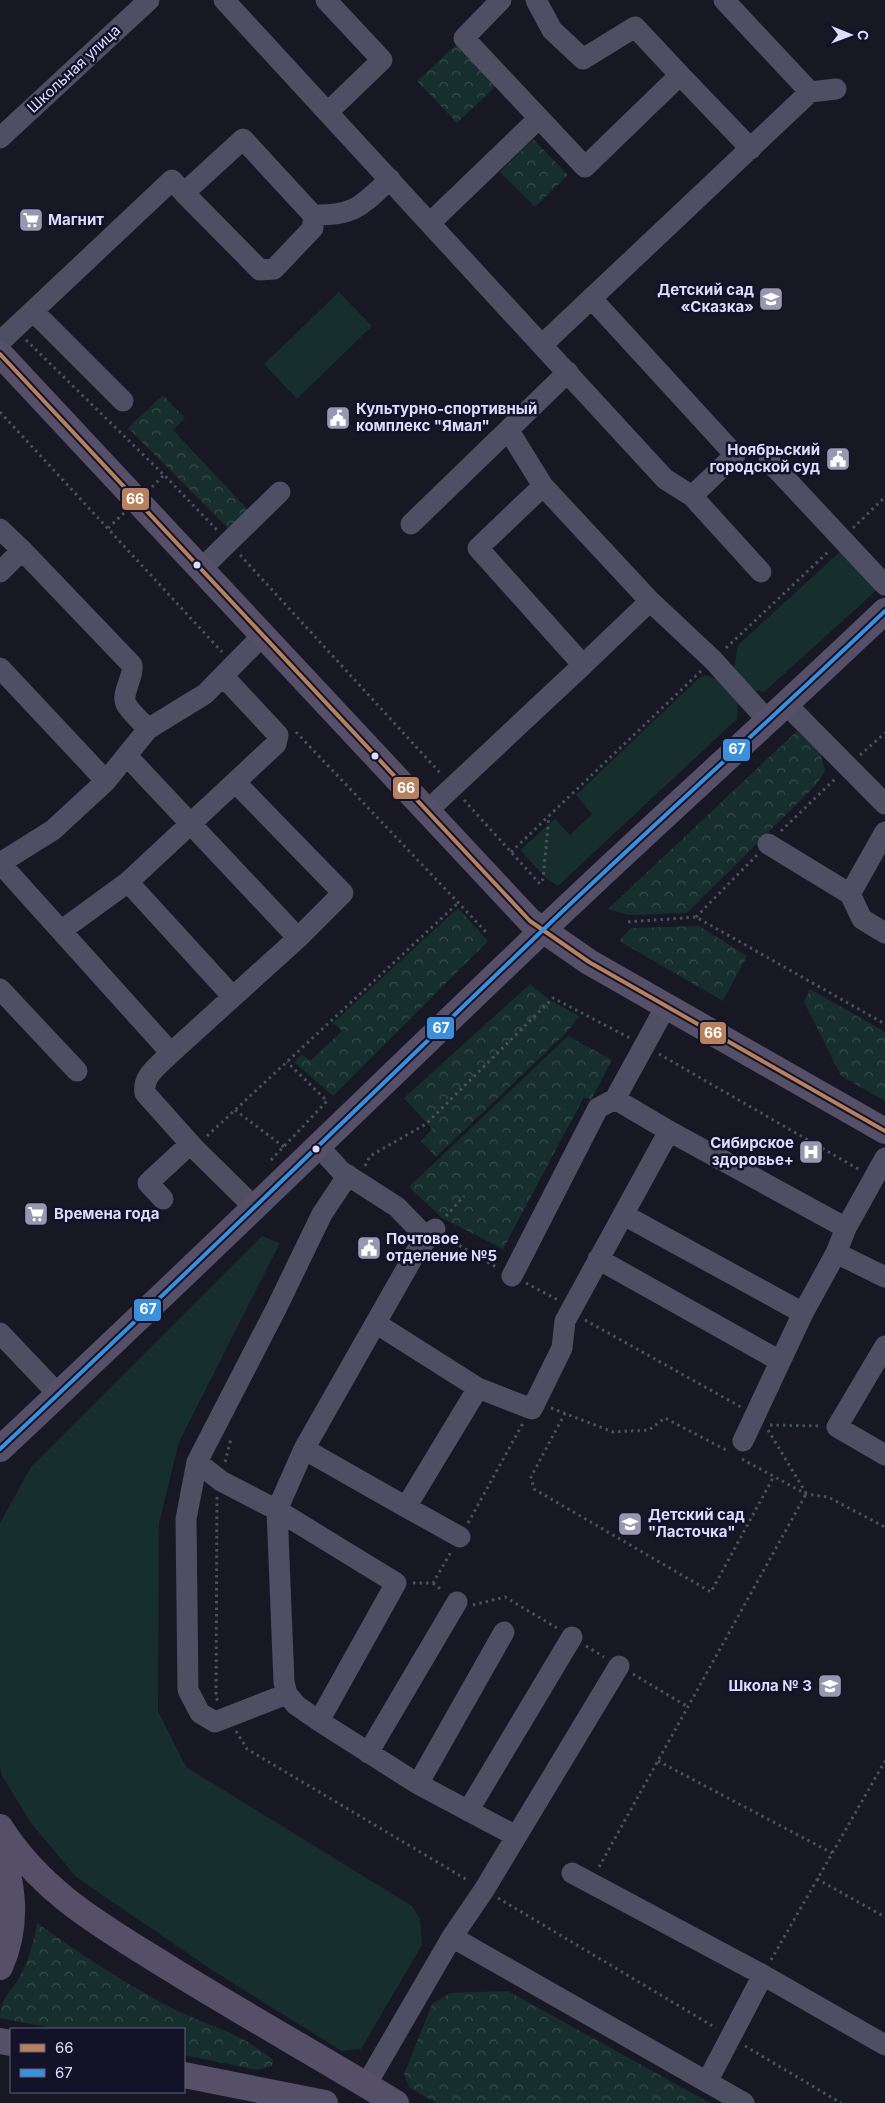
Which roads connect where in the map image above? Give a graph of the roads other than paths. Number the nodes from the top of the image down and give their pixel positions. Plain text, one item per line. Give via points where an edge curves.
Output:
1 (149, 0) edge
2 (224, 0) edge
3 (326, 0) edge
4 (501, 0) edge
5 (536, 0) edge
6 (724, 0) edge
7 (680, 75) junction
8 (836, 89) dead end
9 (810, 92) junction
10 (328, 112) junction
11 (538, 119) junction
12 (0, 138) edge
13 (751, 148) junction
14 (390, 179) junction
15 (184, 193) junction
16 (313, 215) junction
17 (430, 223) junction
18 (592, 299) junction
19 (33, 311) junction
20 (7, 336) edge
21 (543, 344) junction
22 (0, 354) edge
23 (568, 372) junction
24 (123, 401) dead end
25 (509, 431) junction
26 (770, 461) dead end
27 (543, 486) junction
28 (280, 492) dead end
29 (692, 496) junction
30 (411, 524) dead end
31 (0, 529) edge
32 (22, 550) junction
33 (201, 569) junction
34 (0, 572) edge
35 (761, 572) dead end
36 (885, 585) edge
37 (650, 600) junction
38 (885, 611) edge
39 (263, 635) junction
40 (583, 665) junction
41 (0, 668) edge
42 (223, 676) junction
43 (778, 714) junction
44 (148, 729) junction
45 (126, 756) junction
46 (106, 780) junction
47 (236, 782) junction
48 (885, 804) edge
49 (426, 812) junction
50 (190, 824) junction
51 (885, 832) edge
52 (768, 844) road end
53 (0, 863) edge
54 (128, 882) junction
55 (850, 894) junction
56 (62, 930) junction
57 (542, 931) junction
58 (885, 933) edge
59 (298, 938) junction
60 (0, 989) edge
61 (233, 997) junction
62 (666, 1006) junction
63 (171, 1053) junction
64 (77, 1071) dead end
65 (614, 1099) junction
66 (669, 1130) junction
67 (885, 1131) edge
68 (192, 1146) junction
69 (319, 1147) junction
70 (885, 1158) edge
71 (353, 1178) junction
72 (163, 1199) dead end
73 (254, 1207) junction
74 (624, 1215) junction
75 (846, 1228) junction
76 (836, 1253) junction
77 (598, 1259) junction
78 (512, 1276) road end
79 (885, 1277) edge
80 (803, 1313) junction
81 (377, 1324) junction
82 (6, 1339) edge
83 (885, 1346) edge
84 (780, 1361) junction
85 (478, 1388) junction
86 (55, 1397) junction
87 (0, 1432) edge
88 (743, 1441) dead end
89 (0, 1449) edge
90 (304, 1449) junction
91 (885, 1455) edge
92 (197, 1462) junction
93 (0, 1471) edge
94 (406, 1507) junction
95 (277, 1510) junction
96 (460, 1537) road end
97 (457, 1602) dead end
98 (504, 1632) dead end
99 (572, 1637) dead end
100 (619, 1666) dead end
101 (287, 1694) junction
102 (319, 1721) junction
103 (368, 1753) junction
104 (418, 1784) junction
105 (468, 1811) junction
106 (0, 1827) edge
107 (516, 1836) junction
108 (0, 1838) edge
109 (581, 1878) road end
110 (452, 1938) junction
111 (0, 1967) edge
112 (763, 1975) junction
113 (885, 2045) edge
114 (185, 2075) edge
115 (707, 2082) junction
116 (366, 2085) junction
117 (325, 2103) edge
118 (396, 2103) edge
119 (744, 2103) edge

1 - 12 street, Школьная улица
2 - 10 street
3 - 10 street via 382,60
4 - 11 street via 464,38
5 - 7 street via 552,30 583,59 635,27
6 - 9 street
7 - 11 street via 585,167
7 - 13 street
8 - 9 street
9 - 13 street
10 - 14 street
11 - 17 street
13 - 18 street
14 - 16 street via 360,207 335,216
14 - 17 street
15 - 16 street via 243,139
15 - 16 street via 260,270 274,269 313,228
15 - 19 street via 172,180
17 - 21 street
18 - 21 street
18 - 29 street via 735,455
19 - 20 street
19 - 24 street
21 - 23 street
22 - 33 main road
23 - 25 street
23 - 29 street via 665,478
25 - 27 street
25 - 30 street
26 - 36 street
27 - 37 street
27 - 40 street via 478,548
28 - 33 street
29 - 35 street
31 - 32 street
32 - 34 street
32 - 44 street via 132,665 133,673 125,694 126,704
33 - 39 main road
37 - 40 street
37 - 43 street via 713,660
38 - 43 main road
39 - 42 street
39 - 49 main road
40 - 49 street
41 - 46 street
42 - 44 street via 194,702
42 - 47 street via 278,735 276,744
43 - 48 street via 848,767
43 - 57 main road
44 - 45 street
45 - 46 street
45 - 50 street
46 - 53 street via 53,830
47 - 50 street
47 - 59 street via 343,893
49 - 57 main road via 516,908
50 - 54 street
50 - 59 street
51 - 55 street
52 - 55 street
53 - 56 street
54 - 56 street
54 - 61 street
55 - 58 street via 862,919
56 - 63 street
57 - 62 main road
57 - 69 main road
59 - 61 street
60 - 64 street
61 - 63 street
62 - 65 street
62 - 67 main road
63 - 68 street via 146,1078 145,1093
65 - 66 street
65 - 78 street via 598,1108
66 - 74 street
66 - 75 street
68 - 72 street via 148,1183
68 - 73 street
69 - 71 street
69 - 73 main road
70 - 75 street
71 - 81 street via 431,1234 416,1252
71 - 92 street via 322,1214
73 - 86 main road
74 - 77 street
74 - 80 street
75 - 76 street
76 - 79 street
76 - 80 street
77 - 84 street
77 - 85 street via 564,1322 562,1348 532,1409
80 - 84 street
81 - 85 street
81 - 90 street
82 - 86 street
83 - 91 street via 837,1427
84 - 88 street
85 - 94 street
86 - 87 main road
86 - 89 main road
86 - 93 main road
90 - 94 street
90 - 95 street
92 - 95 street via 221,1481
92 - 101 street via 186,1519 188,1690 200,1713 215,1722
94 - 96 street
95 - 101 street
95 - 102 street via 396,1584
97 - 103 street
98 - 104 street
99 - 105 street
100 - 107 street
101 - 102 street via 296,1705
102 - 103 street
103 - 104 street
104 - 105 street
105 - 107 street
106 - 116 main road via 24,1862 43,1882 78,1909 238,2010
107 - 110 street
108 - 111 main road via 13,1908 9,1948
109 - 112 street
110 - 115 street
110 - 116 street
112 - 113 street
112 - 115 street
114 - 117 main road
115 - 119 street
116 - 118 main road

